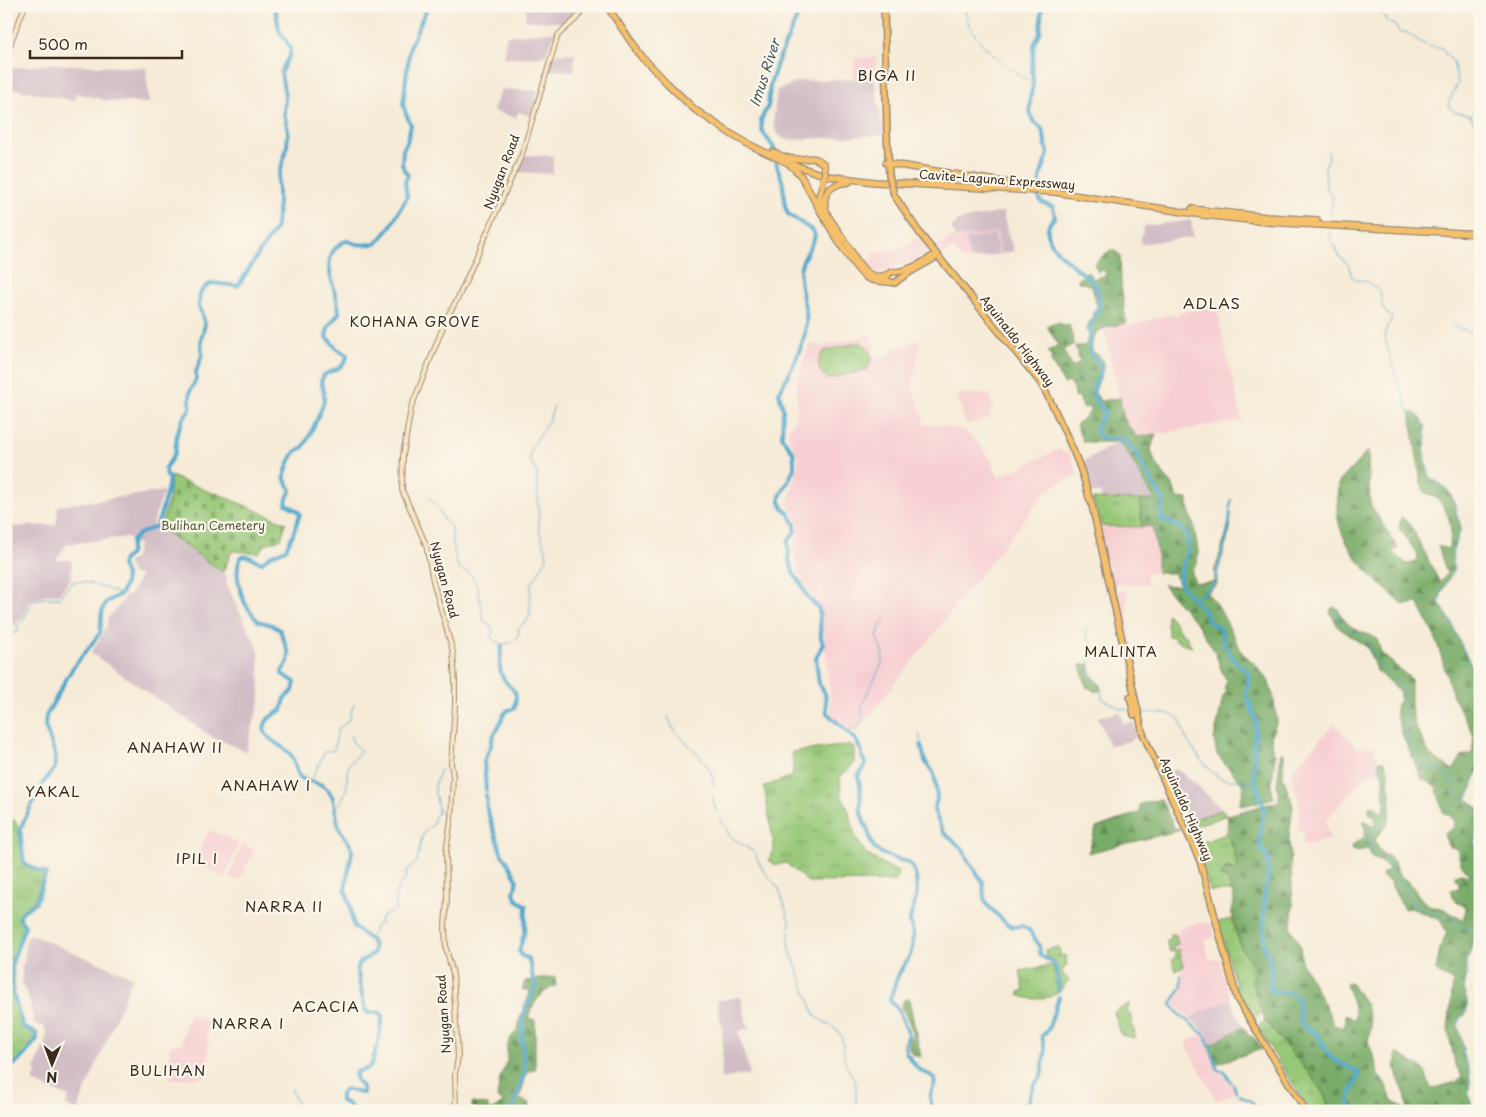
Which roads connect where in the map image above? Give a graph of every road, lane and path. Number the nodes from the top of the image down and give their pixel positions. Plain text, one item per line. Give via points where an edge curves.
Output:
1 (25, 6) edge
2 (585, 6) edge
3 (609, 6) edge
4 (884, 6) edge
5 (6, 59) edge
6 (787, 161) junction
7 (887, 163) junction
8 (875, 182) junction
9 (1034, 189) junction
10 (828, 216) junction
11 (1480, 232) edge
12 (937, 255) junction
13 (929, 260) junction
14 (891, 273) junction
15 (898, 280) junction
16 (890, 282) junction
17 (456, 1111) edge
18 (1305, 1111) edge

1 - 5 main road
2 - 17 main road, Nyugan Road via 558,35 522,154 447,317 411,408 403,455 402,490 426,545 453,652 453,776 446,852 445,926 446,948 453,974 458,1055
3 - 6 highway, Cavite–Laguna Expressway via 637,46 680,92 727,128
4 - 7 main road, Aguinaldo Highway
6 - 8 highway, Cavite–Laguna Expressway via 831,177
6 - 9 highway, Cavite–Laguna Expressway via 844,176
6 - 10 highway, bridge via 814,158 821,161 825,173 820,200
6 - 16 highway via 802,176 860,272 872,280
7 - 9 highway
7 - 12 main road, Aguinaldo Highway, bridge via 892,195 900,211
8 - 9 highway, Cavite–Laguna Expressway
8 - 10 highway via 845,182 832,187 824,200
9 - 11 highway, Cavite–Laguna Expressway via 1267,218
10 - 14 highway via 868,274 877,277
12 - 13 main road
12 - 18 main road, Aguinaldo Highway via 1042,386 1080,466 1138,728 1202,869 1237,999
13 - 14 main road
13 - 15 main road
14 - 15 main road via 898,276
14 - 16 main road via 887,280
15 - 16 main road

